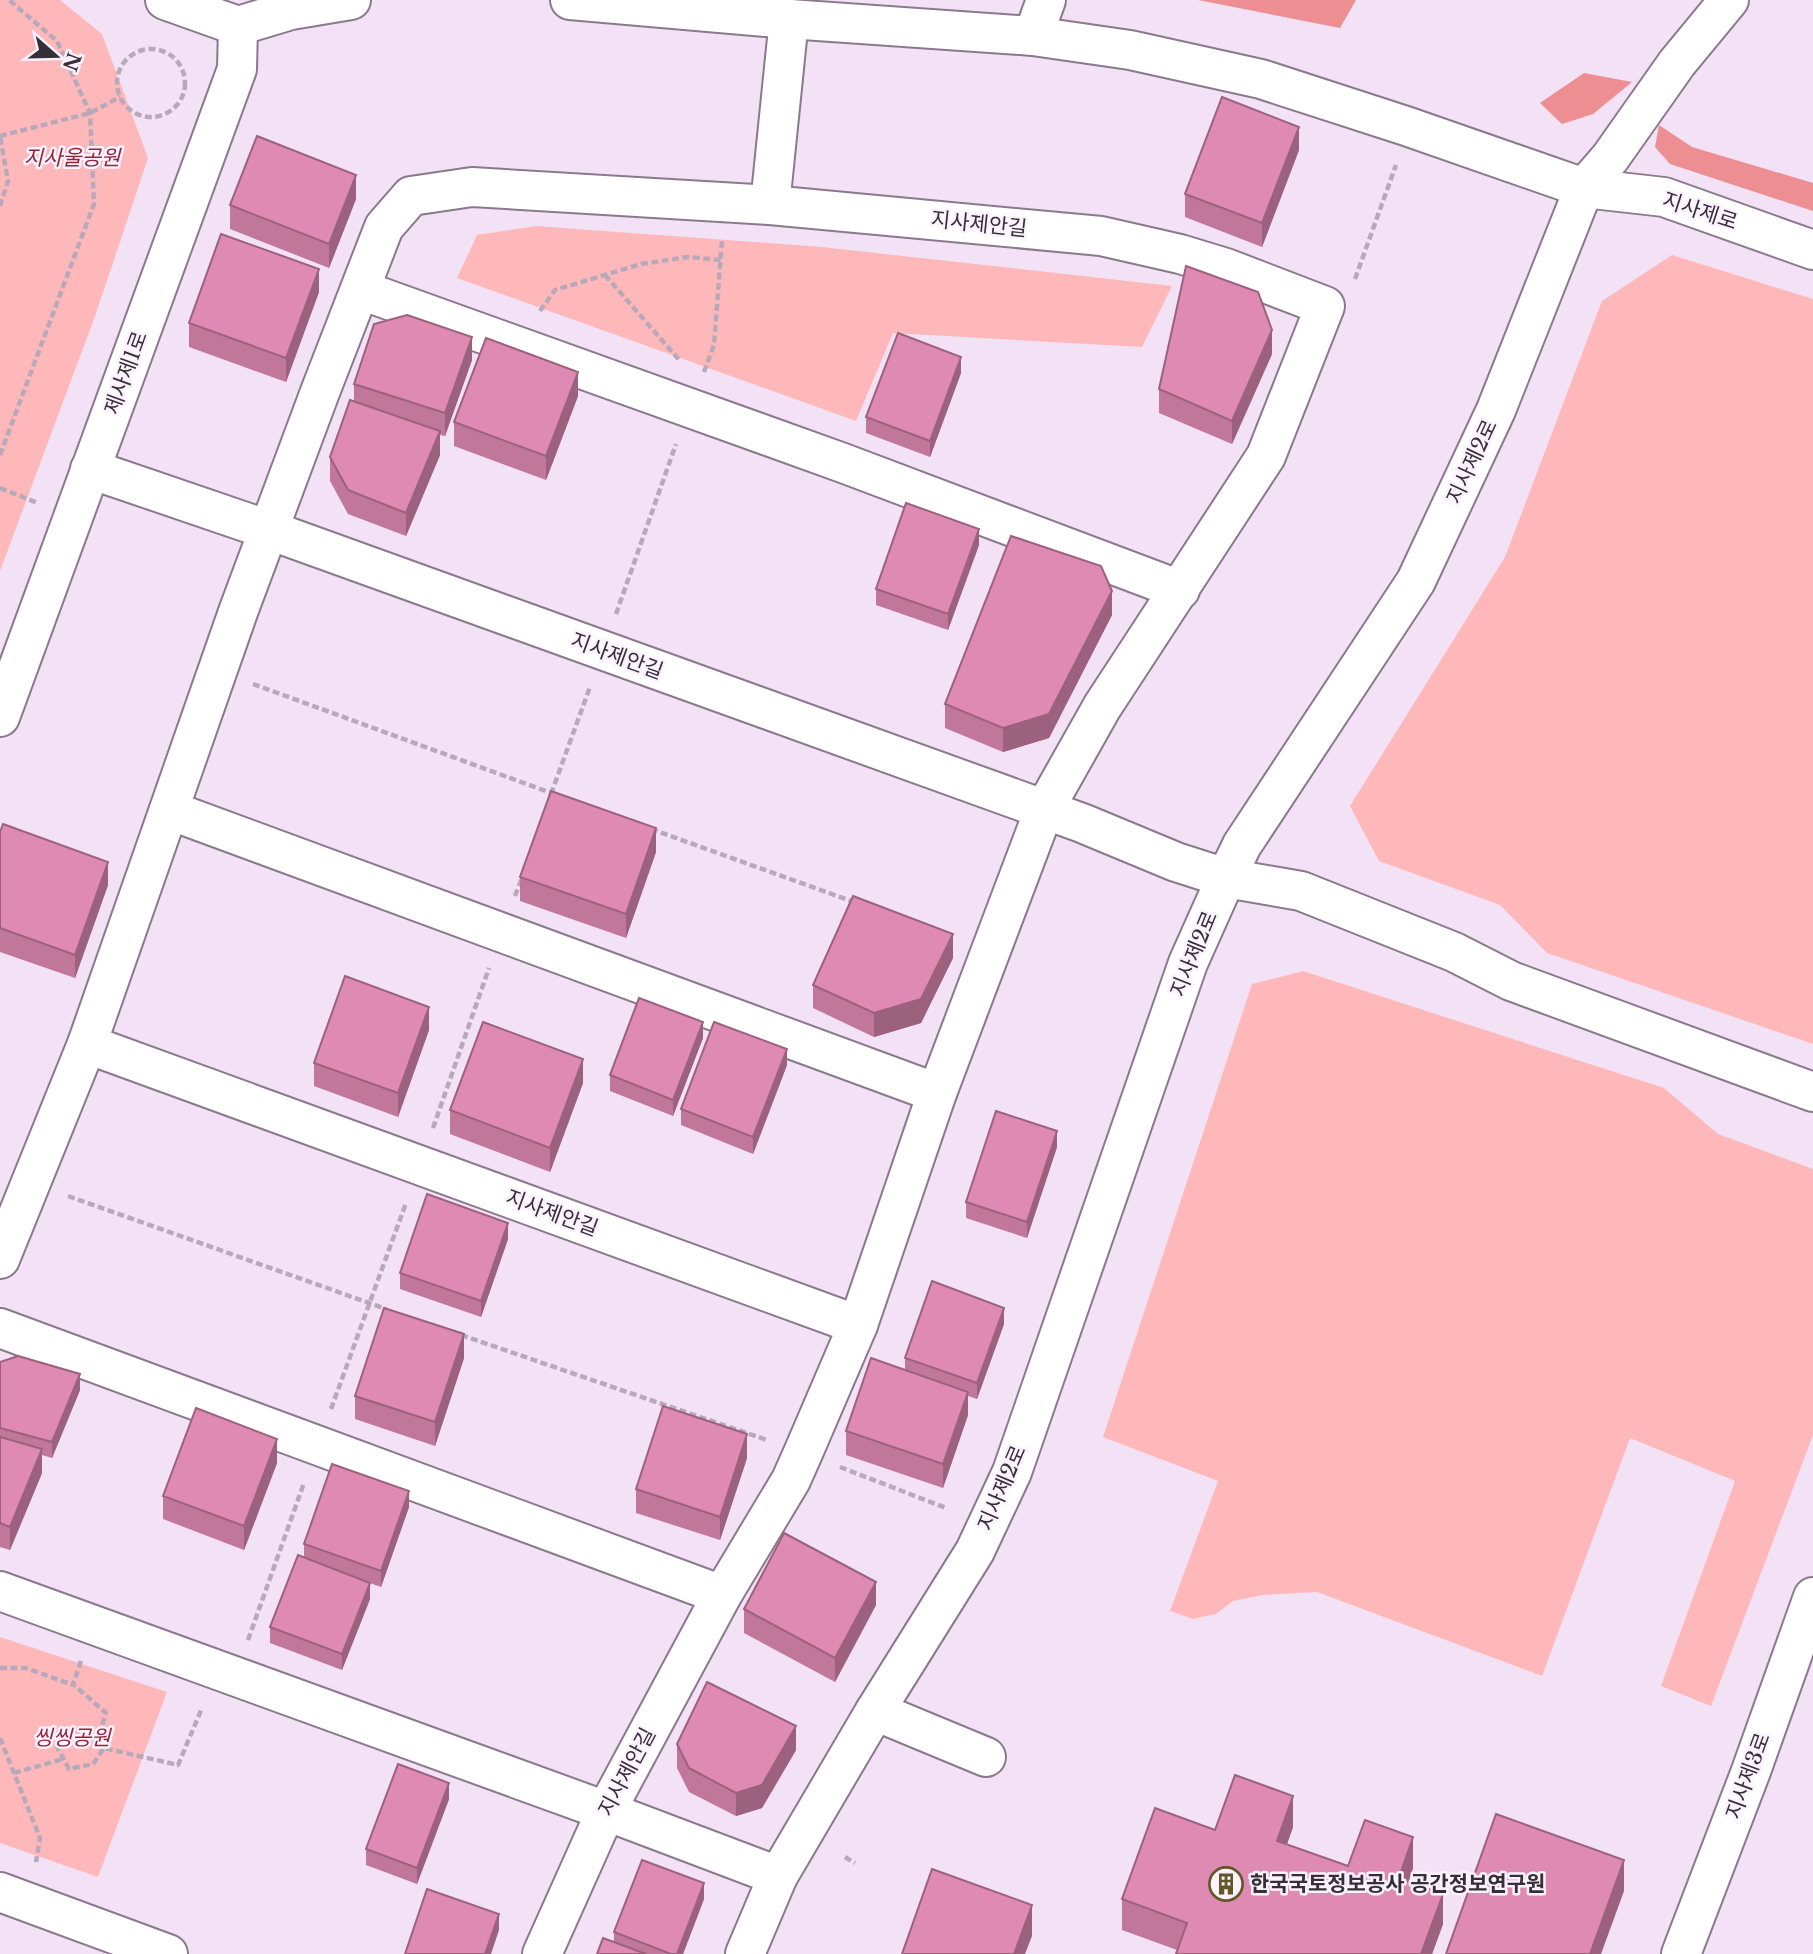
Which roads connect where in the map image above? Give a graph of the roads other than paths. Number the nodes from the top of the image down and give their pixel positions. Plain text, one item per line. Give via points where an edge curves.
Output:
1 (166, 0) edge
2 (351, 0) edge
3 (570, 0) edge
4 (1046, 0) edge
5 (1729, 0) edge
6 (789, 19) junction
7 (238, 26) junction
8 (1033, 36) junction
9 (1584, 188) junction
10 (770, 205) junction
11 (1813, 250) edge
12 (361, 290) junction
13 (90, 469) junction
14 (269, 530) junction
15 (1180, 590) junction
16 (0, 717) edge
17 (169, 810) junction
18 (1045, 810) junction
19 (1226, 878) junction
20 (87, 1044) junction
21 (1813, 1092) edge
22 (937, 1093) junction
23 (0, 1259) edge
24 (858, 1325) junction
25 (0, 1328) edge
26 (0, 1591) edge
27 (722, 1595) junction
28 (1813, 1597) edge
29 (875, 1711) junction
30 (986, 1757) dead end
31 (606, 1811) junction
32 (778, 1877) junction
33 (0, 1892) edge
34 (168, 1954) edge
35 (542, 1954) edge
36 (745, 1954) edge
37 (1681, 1954) edge

1 - 7 street
2 - 7 street via 291,10
3 - 6 street, 지사제로
4 - 8 street
5 - 9 street, 지사제2로
6 - 8 street, 지사제로
6 - 10 street
7 - 13 street, 제사제1로 via 237,69
8 - 9 street, 지사제로 via 1130,50 1261,79
9 - 11 street, 지사제로 via 1664,197
9 - 19 street, 지사제2로 via 1496,410 1416,581 1242,845
10 - 12 street, 지사제안길 via 472,187 411,196 384,227
10 - 15 street, 지사제안길 via 1101,236 1192,257 1325,306 1266,456
12 - 14 street, 지사제안길
12 - 15 street via 830,458
13 - 14 street
13 - 16 street, 제사제1로
14 - 17 street, 지사제안길
14 - 18 street, 지사제안길
15 - 18 street, 지사제안길 via 1101,707
17 - 20 street, 지사제안길
17 - 22 street
18 - 19 street
18 - 22 street, 지사제안길
19 - 21 street via 1301,891 1454,952 1511,981
19 - 29 street, 지사제2로 via 1188,963 1012,1472 975,1551
20 - 23 street, 지사제안길
20 - 24 street, 지사제안길
22 - 24 street, 지사제안길
24 - 27 street, 지사제안길 via 791,1480
25 - 27 street
26 - 31 street
27 - 31 street, 지사제안길
28 - 37 street, 지사제3로
29 - 30 street
29 - 32 street, 지사제2로
31 - 32 street
31 - 35 street, 지사제안길
32 - 36 street, 지사제2로
33 - 34 street

